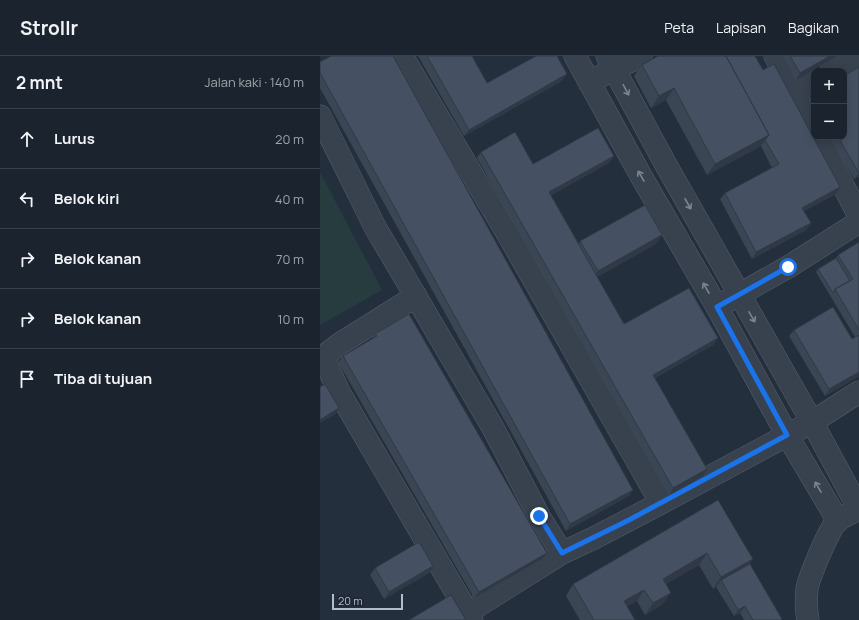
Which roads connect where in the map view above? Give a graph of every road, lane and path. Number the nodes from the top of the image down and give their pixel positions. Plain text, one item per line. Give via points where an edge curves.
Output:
1 (402, 56) edge
2 (575, 56) edge
3 (641, 56) edge
4 (775, 56) edge
5 (858, 56) edge
6 (611, 63) edge
7 (836, 68) edge
8 (589, 82) junction
9 (811, 82) edge
10 (794, 92) junction
11 (320, 116) edge
12 (811, 124) edge
13 (820, 140) edge
14 (854, 192) edge
15 (859, 216) edge
16 (859, 222) edge
17 (738, 294) junction
18 (416, 296) junction
19 (717, 307) junction
20 (859, 392) edge
21 (812, 422) junction
22 (787, 435) junction
23 (661, 503) junction
24 (859, 509) edge
25 (838, 521) junction
26 (562, 553) junction
27 (470, 616) edge
28 (808, 620) edge

1 - 23 street via 512,240
2 - 8 street
3 - 6 street
4 - 10 street
5 - 7 street
6 - 8 street
6 -> 17 street
19 -> 8 street
9 - 10 street
10 - 12 street
11 - 18 street via 375,227
13 - 14 street
14 - 15 street
16 - 17 street via 788,267
17 - 19 street
17 -> 21 street
18 - 26 street
18 - 27 street via 335,348 327,356 326,363 339,392
19 - 22 street
20 - 21 street
21 - 22 street
21 - 24 street
22 - 23 street
25 -> 22 street
23 - 26 street
24 - 25 street
25 - 28 street via 829,535 807,588
26 - 27 street

